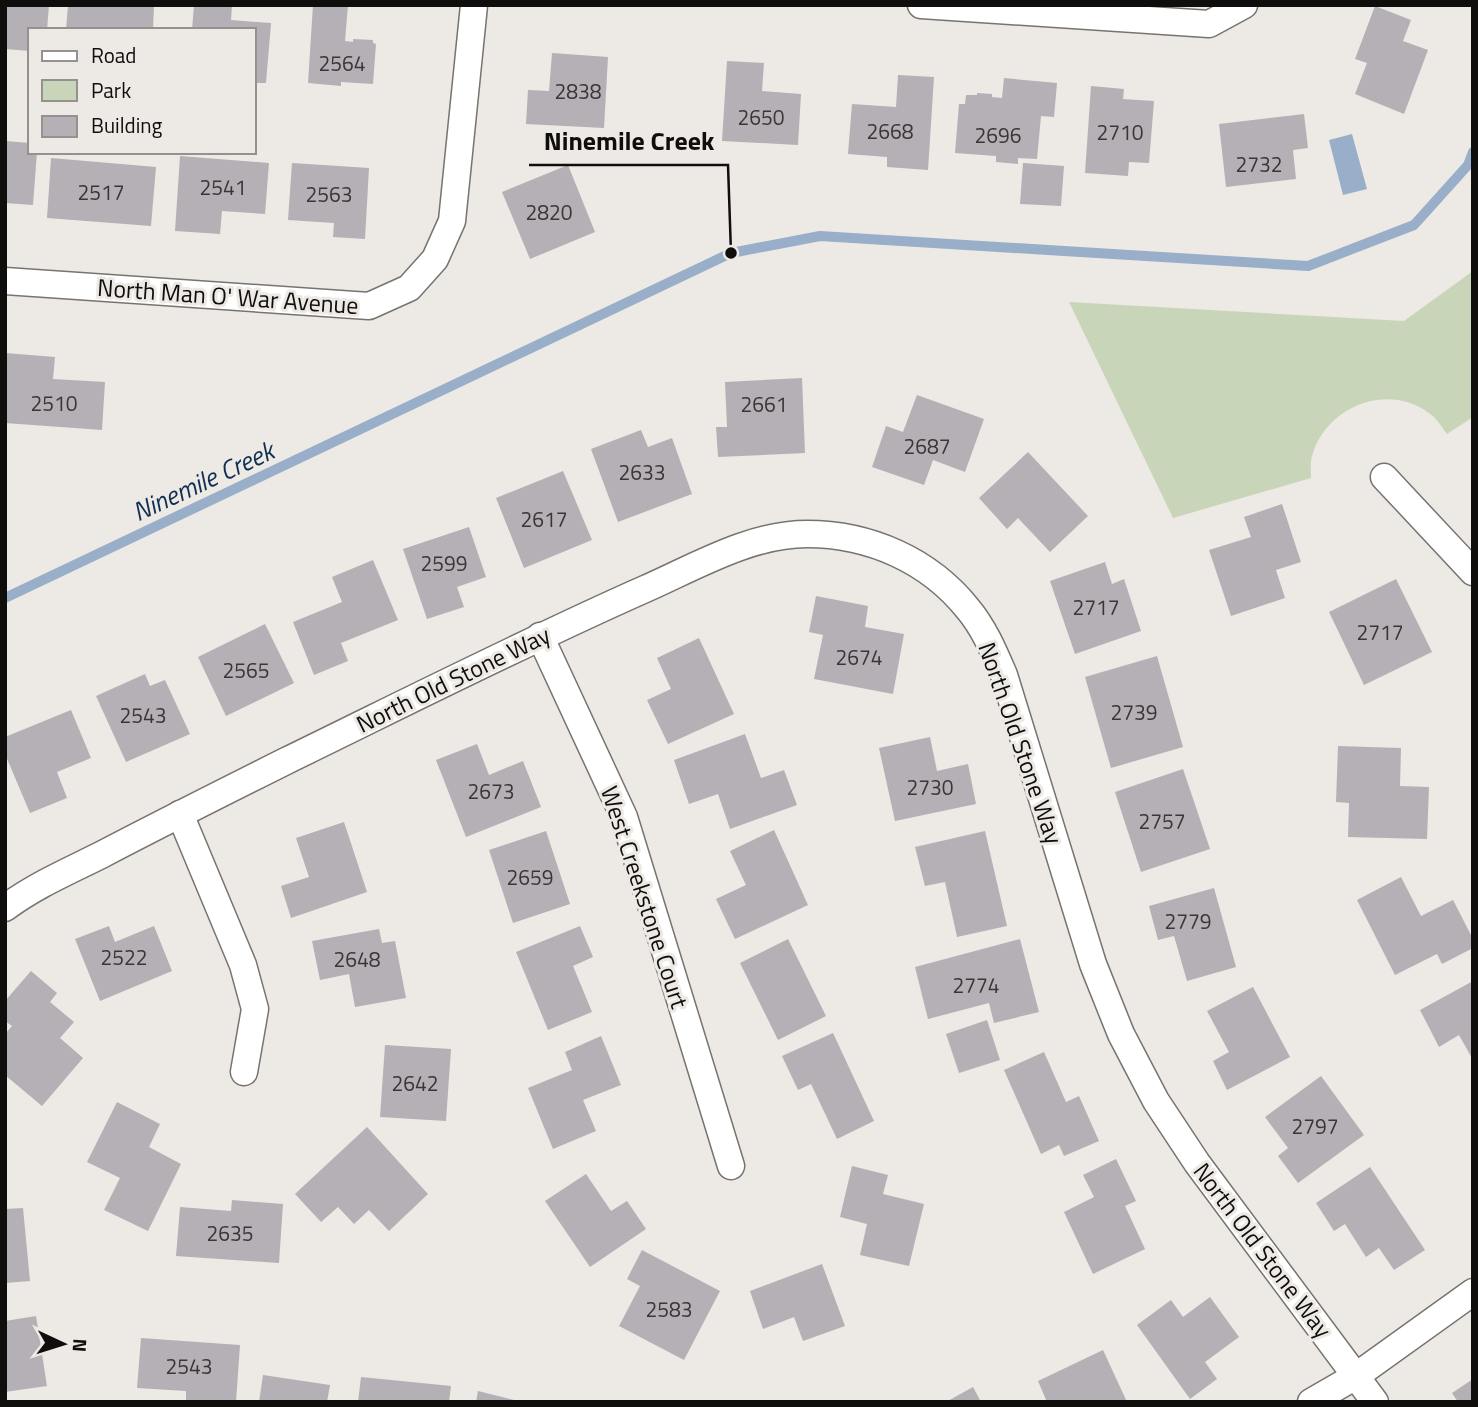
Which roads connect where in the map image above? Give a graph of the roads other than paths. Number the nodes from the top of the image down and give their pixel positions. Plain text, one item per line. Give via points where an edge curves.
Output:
1 (474, 5) edge
2 (921, 5) edge
3 (1244, 5) edge
4 (5, 281) edge
5 (1384, 477) dead end
6 (1473, 572) edge
7 (540, 636) junction
8 (180, 814) junction
9 (5, 908) edge
10 (244, 1072) dead end
11 (731, 1166) dead end
12 (1473, 1292) edge
13 (1356, 1376) junction
14 (1311, 1402) edge
15 (1375, 1402) edge

1 - 4 street, North Man O' War Avenue via 452,221 435,259 408,288 369,306
2 - 3 street via 1209,24
5 - 6 street
7 - 8 street, North Old Stone Way
7 - 11 street, West Creekstone Court via 624,817
7 - 13 street, North Old Stone Way via 766,539 841,536 913,561 943,582 969,610 1004,675 1093,964 1121,1034 1156,1101 1197,1163
8 - 9 street, North Old Stone Way
8 - 10 street via 243,965 255,1009
12 - 13 street
13 - 14 street
13 - 15 street, North Old Stone Way

